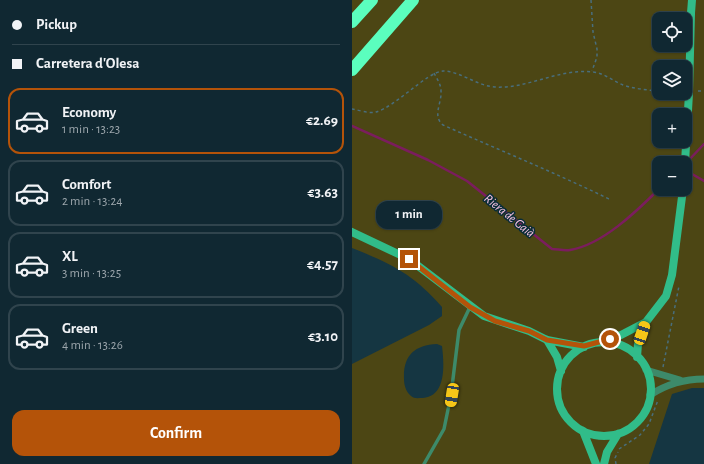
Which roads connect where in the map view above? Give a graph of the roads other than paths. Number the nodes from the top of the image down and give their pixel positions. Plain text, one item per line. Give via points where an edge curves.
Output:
1 (372, 0) edge
2 (413, 0) edge
3 (692, 0) edge
4 (352, 22) edge
5 (352, 70) edge
6 (685, 156) edge
7 (682, 196) edge
8 (352, 232) edge
9 (470, 307) junction
10 (646, 322) junction
11 (547, 340) junction
12 (600, 343) junction
13 (584, 346) junction
14 (637, 356) junction
15 (561, 370) junction
16 (646, 370) junction
17 (704, 379) edge
18 (683, 381) junction
19 (650, 395) junction
20 (583, 431) junction
21 (618, 434) junction
22 (424, 464) edge
23 (596, 464) edge
24 (604, 464) edge

1 - 4 highway
2 - 5 highway
3 - 6 street, bridge
7 - 10 street via 666,296
8 - 9 street via 409,259
9 - 11 street via 495,321 529,331
9 - 22 lane via 459,330 452,395 444,429
10 - 12 street
10 - 14 street via 638,344
11 - 13 street
11 - 15 street
12 - 13 street
12 - 14 street via 620,346
13 - 15 street via 572,355
14 - 16 street
15 - 20 street via 557,385 559,403 568,420
16 - 18 street
16 - 19 street via 650,381
17 - 18 street
18 - 19 street
19 - 21 street via 638,421
20 - 21 street via 600,436
20 - 23 street
21 - 24 street via 607,452

